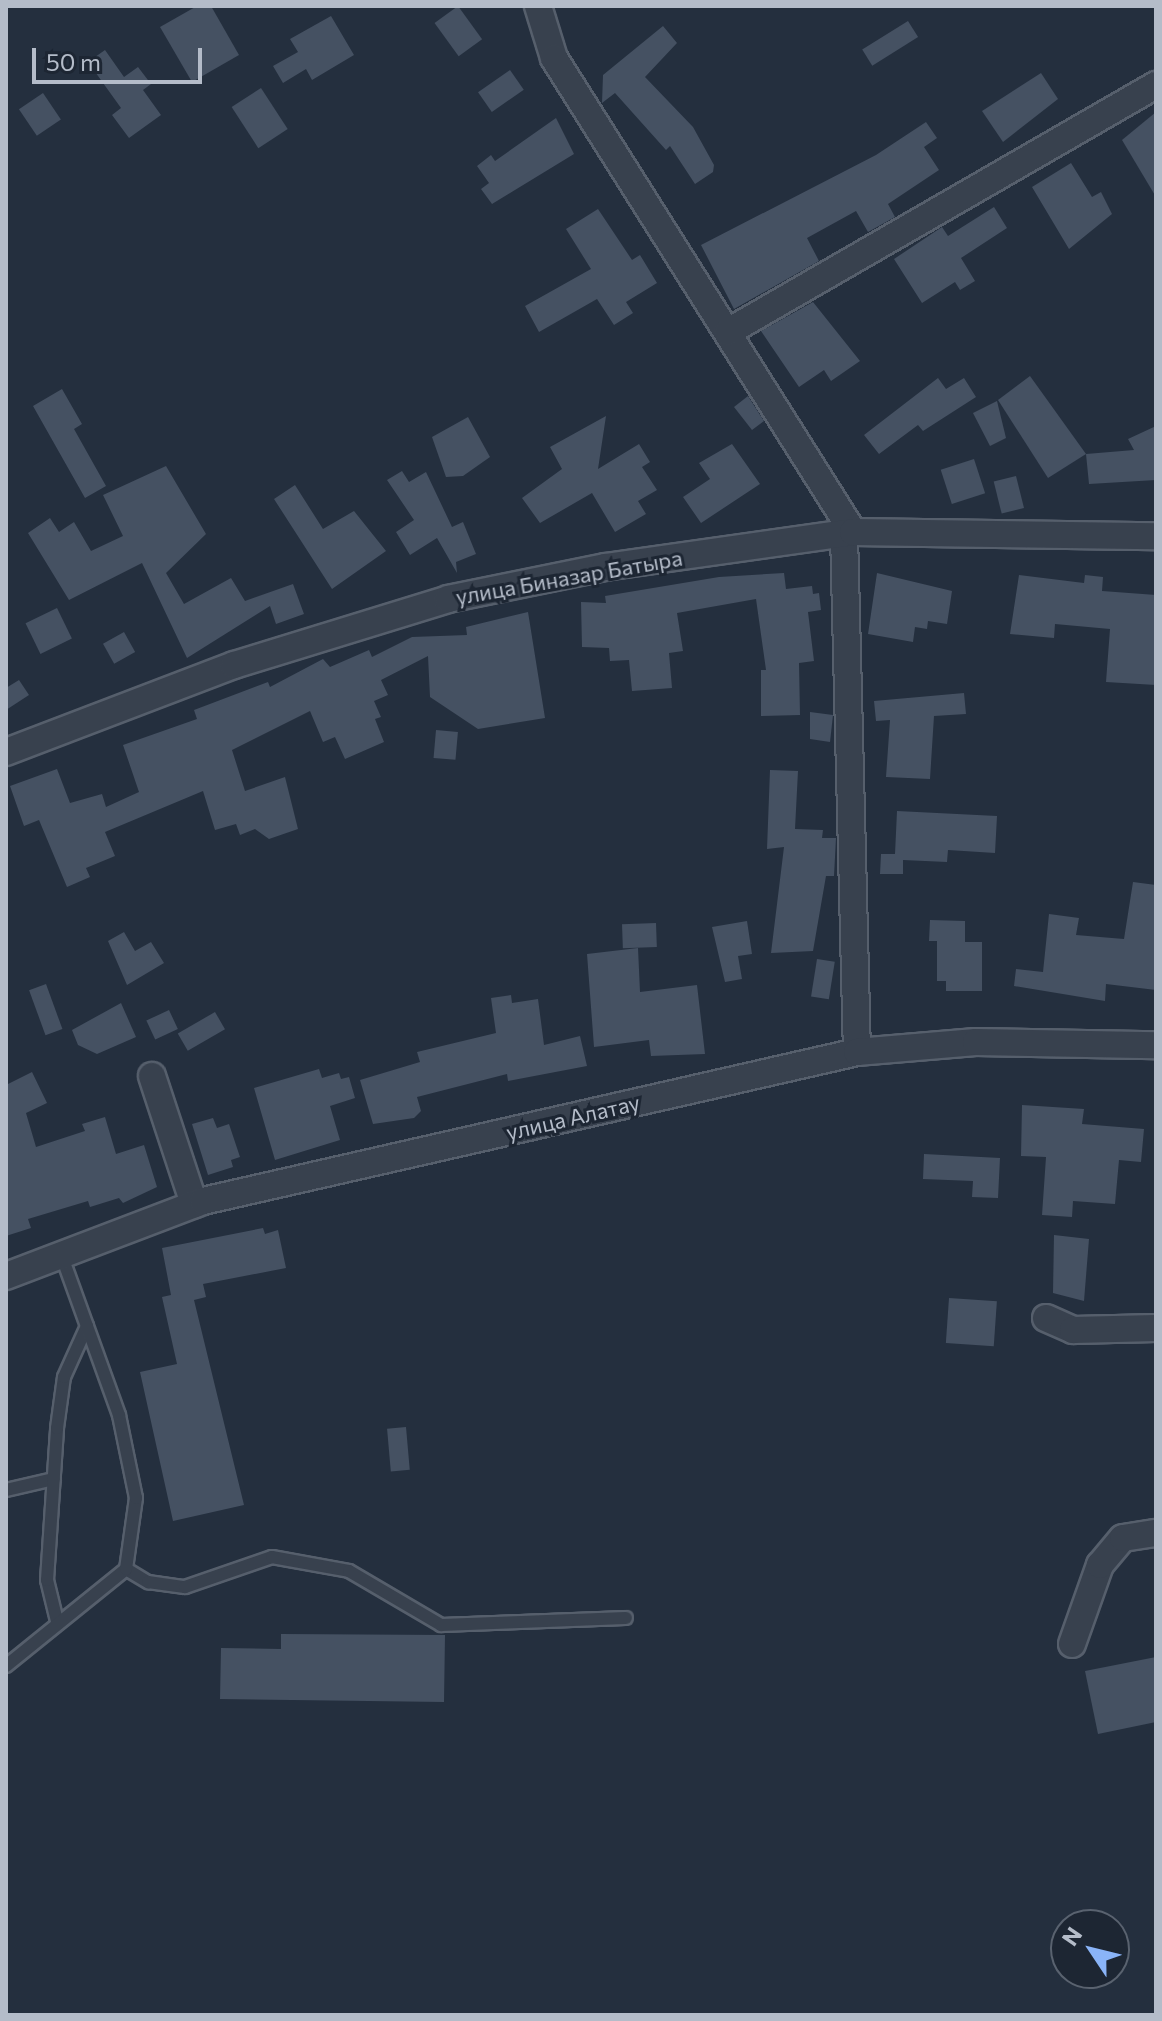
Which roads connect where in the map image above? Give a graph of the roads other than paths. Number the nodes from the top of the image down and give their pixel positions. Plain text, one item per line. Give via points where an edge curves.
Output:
1 (546, 13) edge
2 (1156, 85) edge
3 (728, 332) junction
4 (848, 533) junction
5 (1156, 536) edge
6 (6, 752) edge
7 (1156, 1045) edge
8 (857, 1052) junction
9 (152, 1076) dead end
10 (194, 1204) junction
11 (61, 1254) junction
12 (6, 1276) edge
13 (1046, 1318) dead end
14 (87, 1326) junction
15 (1156, 1328) edge
16 (54, 1479) junction
17 (6, 1490) edge
18 (1156, 1533) edge
19 (126, 1569) junction
20 (626, 1618) dead end
21 (57, 1621) junction
22 (1072, 1644) dead end
23 (6, 1666) edge

1 - 3 street via 554,58
2 - 3 street
3 - 4 street
4 - 5 street, улица Биназар Батыра
4 - 6 street, улица Биназар Батыра via 605,567 448,599 234,665
4 - 8 street
7 - 8 street, улица Алатау via 976,1042
8 - 10 street, улица Алатау
9 - 10 street
10 - 11 street, улица Алатау
11 - 12 street, улица Алатау
11 - 14 lane
13 - 15 street via 1073,1330
14 - 16 lane via 64,1377
14 - 19 lane via 119,1415 136,1498
16 - 17 lane
16 - 21 lane via 47,1580
18 - 22 street via 1123,1538 1100,1565
19 - 20 lane via 148,1582 185,1587 272,1557 349,1571 441,1625
19 - 21 lane
21 - 23 lane

